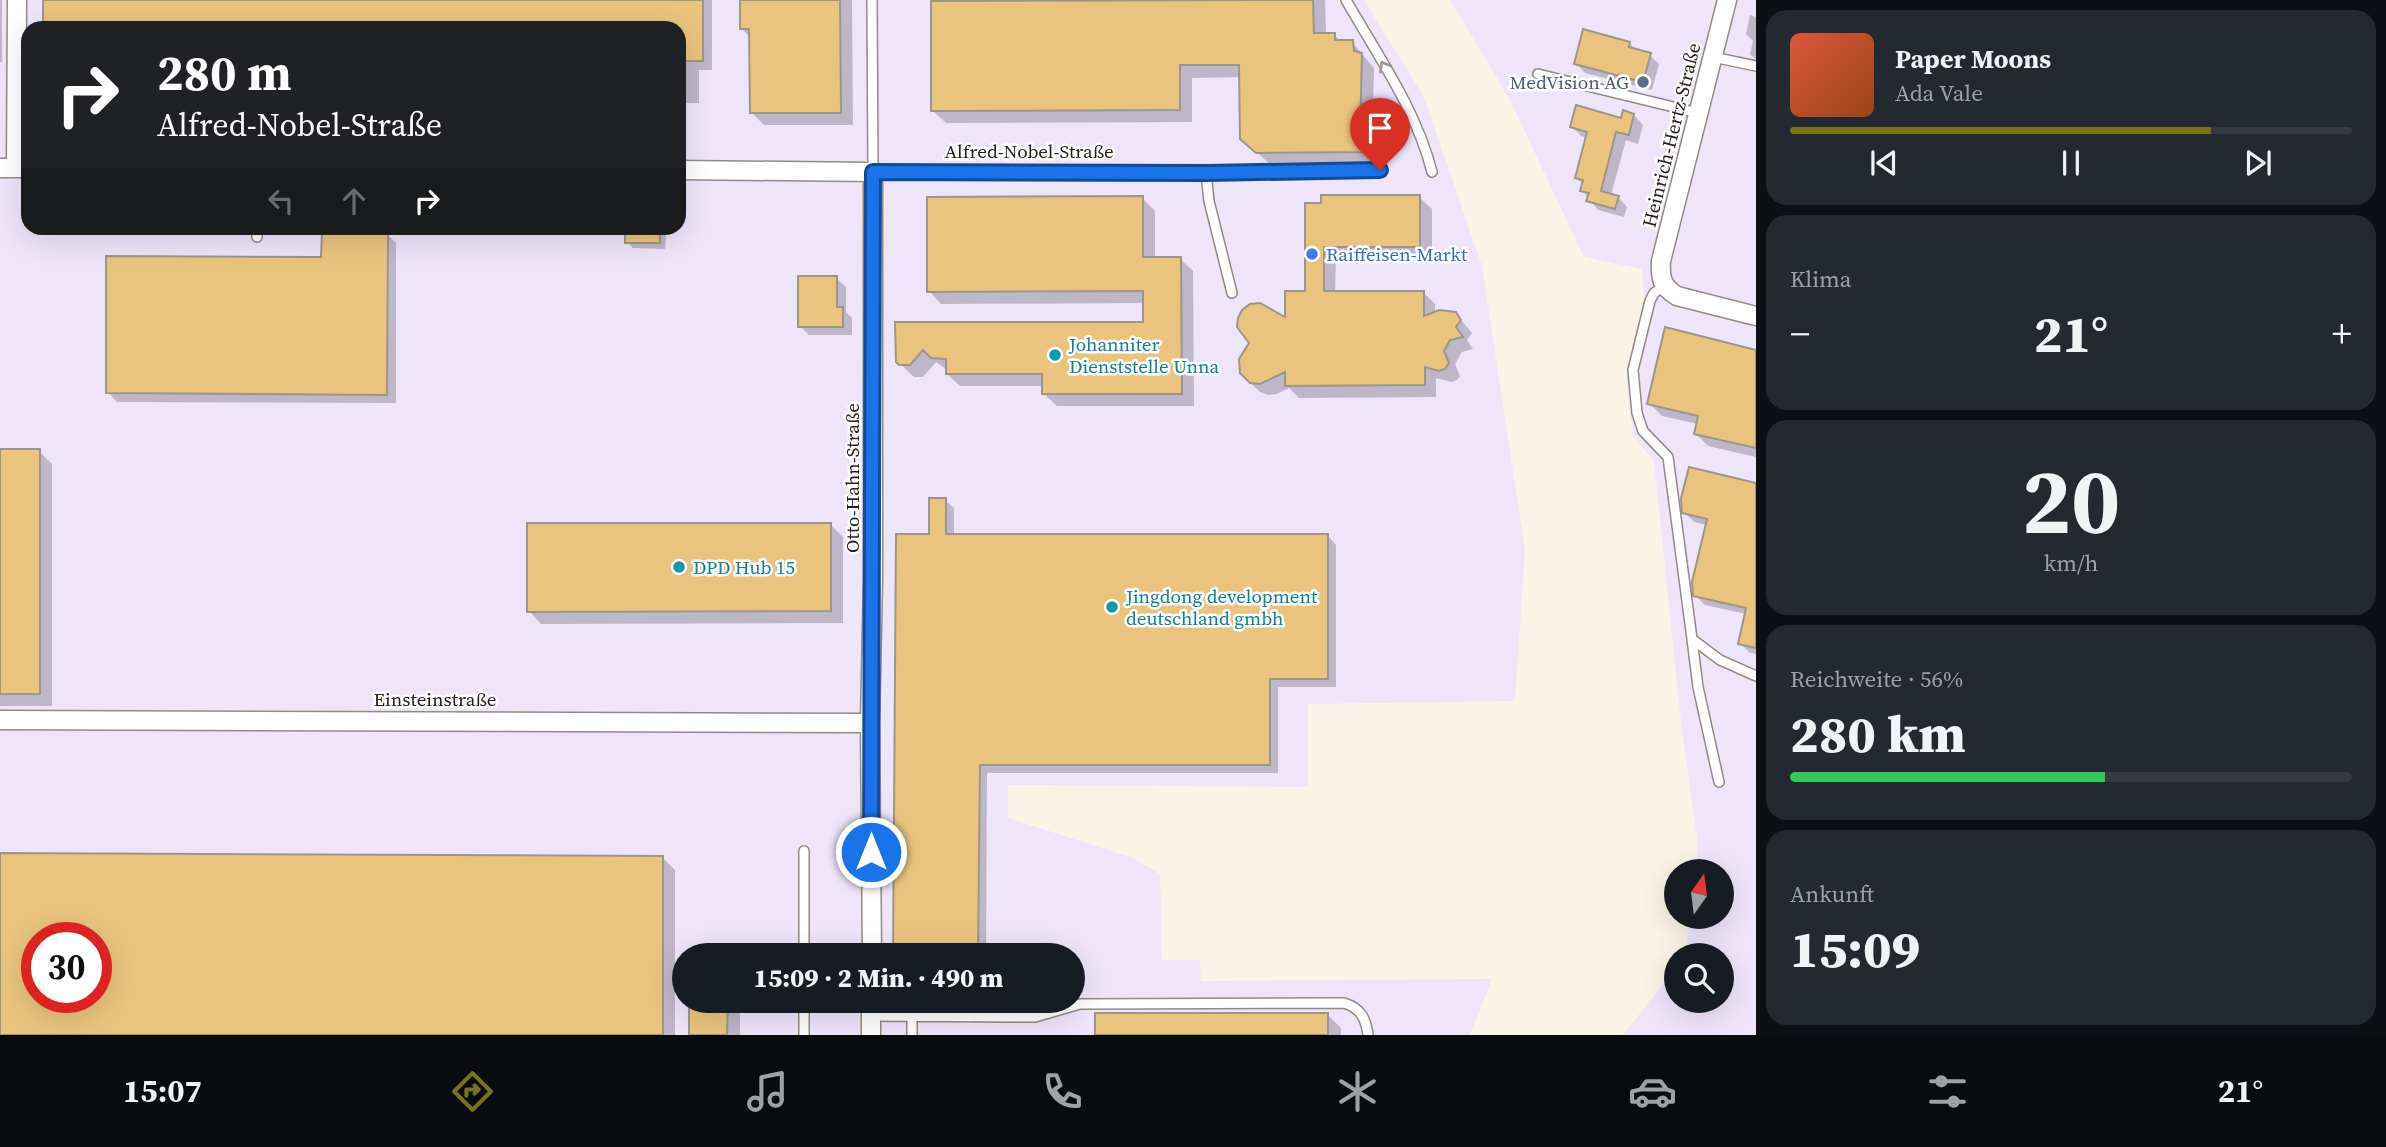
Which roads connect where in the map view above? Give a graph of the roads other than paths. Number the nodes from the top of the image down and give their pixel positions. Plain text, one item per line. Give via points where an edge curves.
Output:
1 (17, 0) edge
2 (872, 0) edge
3 (1346, 0) edge
4 (1727, 0) edge
5 (1713, 57) junction
6 (1756, 66) edge
7 (1538, 74) dead end
8 (1698, 113) junction
9 (15, 168) edge
10 (686, 170) edge
11 (1380, 170) dead end
12 (873, 172) junction
13 (1432, 172) dead end
14 (1206, 173) junction
15 (1663, 284) junction
16 (1232, 293) dead end
17 (1756, 316) edge
18 (1692, 639) junction
19 (1756, 676) edge
20 (0, 720) edge
21 (870, 723) junction
22 (1718, 782) dead end
23 (804, 850) dead end
24 (804, 943) edge
25 (872, 943) edge
26 (804, 1013) edge
27 (872, 1013) edge
28 (890, 1013) edge
29 (970, 1013) edge
30 (970, 1017) junction
31 (912, 1018) junction
32 (804, 1035) edge
33 (872, 1035) edge
34 (912, 1035) edge
35 (1368, 1035) edge

1 - 9 street
2 - 12 lane, Otto-Hahn-Straße
13 -> 3 lane via 1414,117
4 - 5 street, Heinrich-Hertz-Straße
5 - 6 lane
5 - 8 street, Heinrich-Hertz-Straße
7 - 8 lane
8 - 15 street, Heinrich-Hertz-Straße via 1661,261
10 - 12 street, Alfred-Nobel-Straße
11 - 14 lane, Alfred-Nobel-Straße
12 - 14 lane, Alfred-Nobel-Straße
12 - 21 street, Otto-Hahn-Straße
14 - 16 lane
15 - 17 street via 1676,296
15 - 18 lane via 1650,301 1633,370 1643,431 1668,457
18 - 19 lane via 1720,660
18 - 22 lane
20 - 21 street, Einsteinstraße
21 - 25 street, Otto-Hahn-Straße
23 - 24 lane
26 - 32 lane
27 - 33 street
28 - 31 lane
29 - 30 lane
30 - 31 lane
30 - 35 lane via 1035,1017 1080,1004 1345,1003 1360,1011
31 - 34 lane

